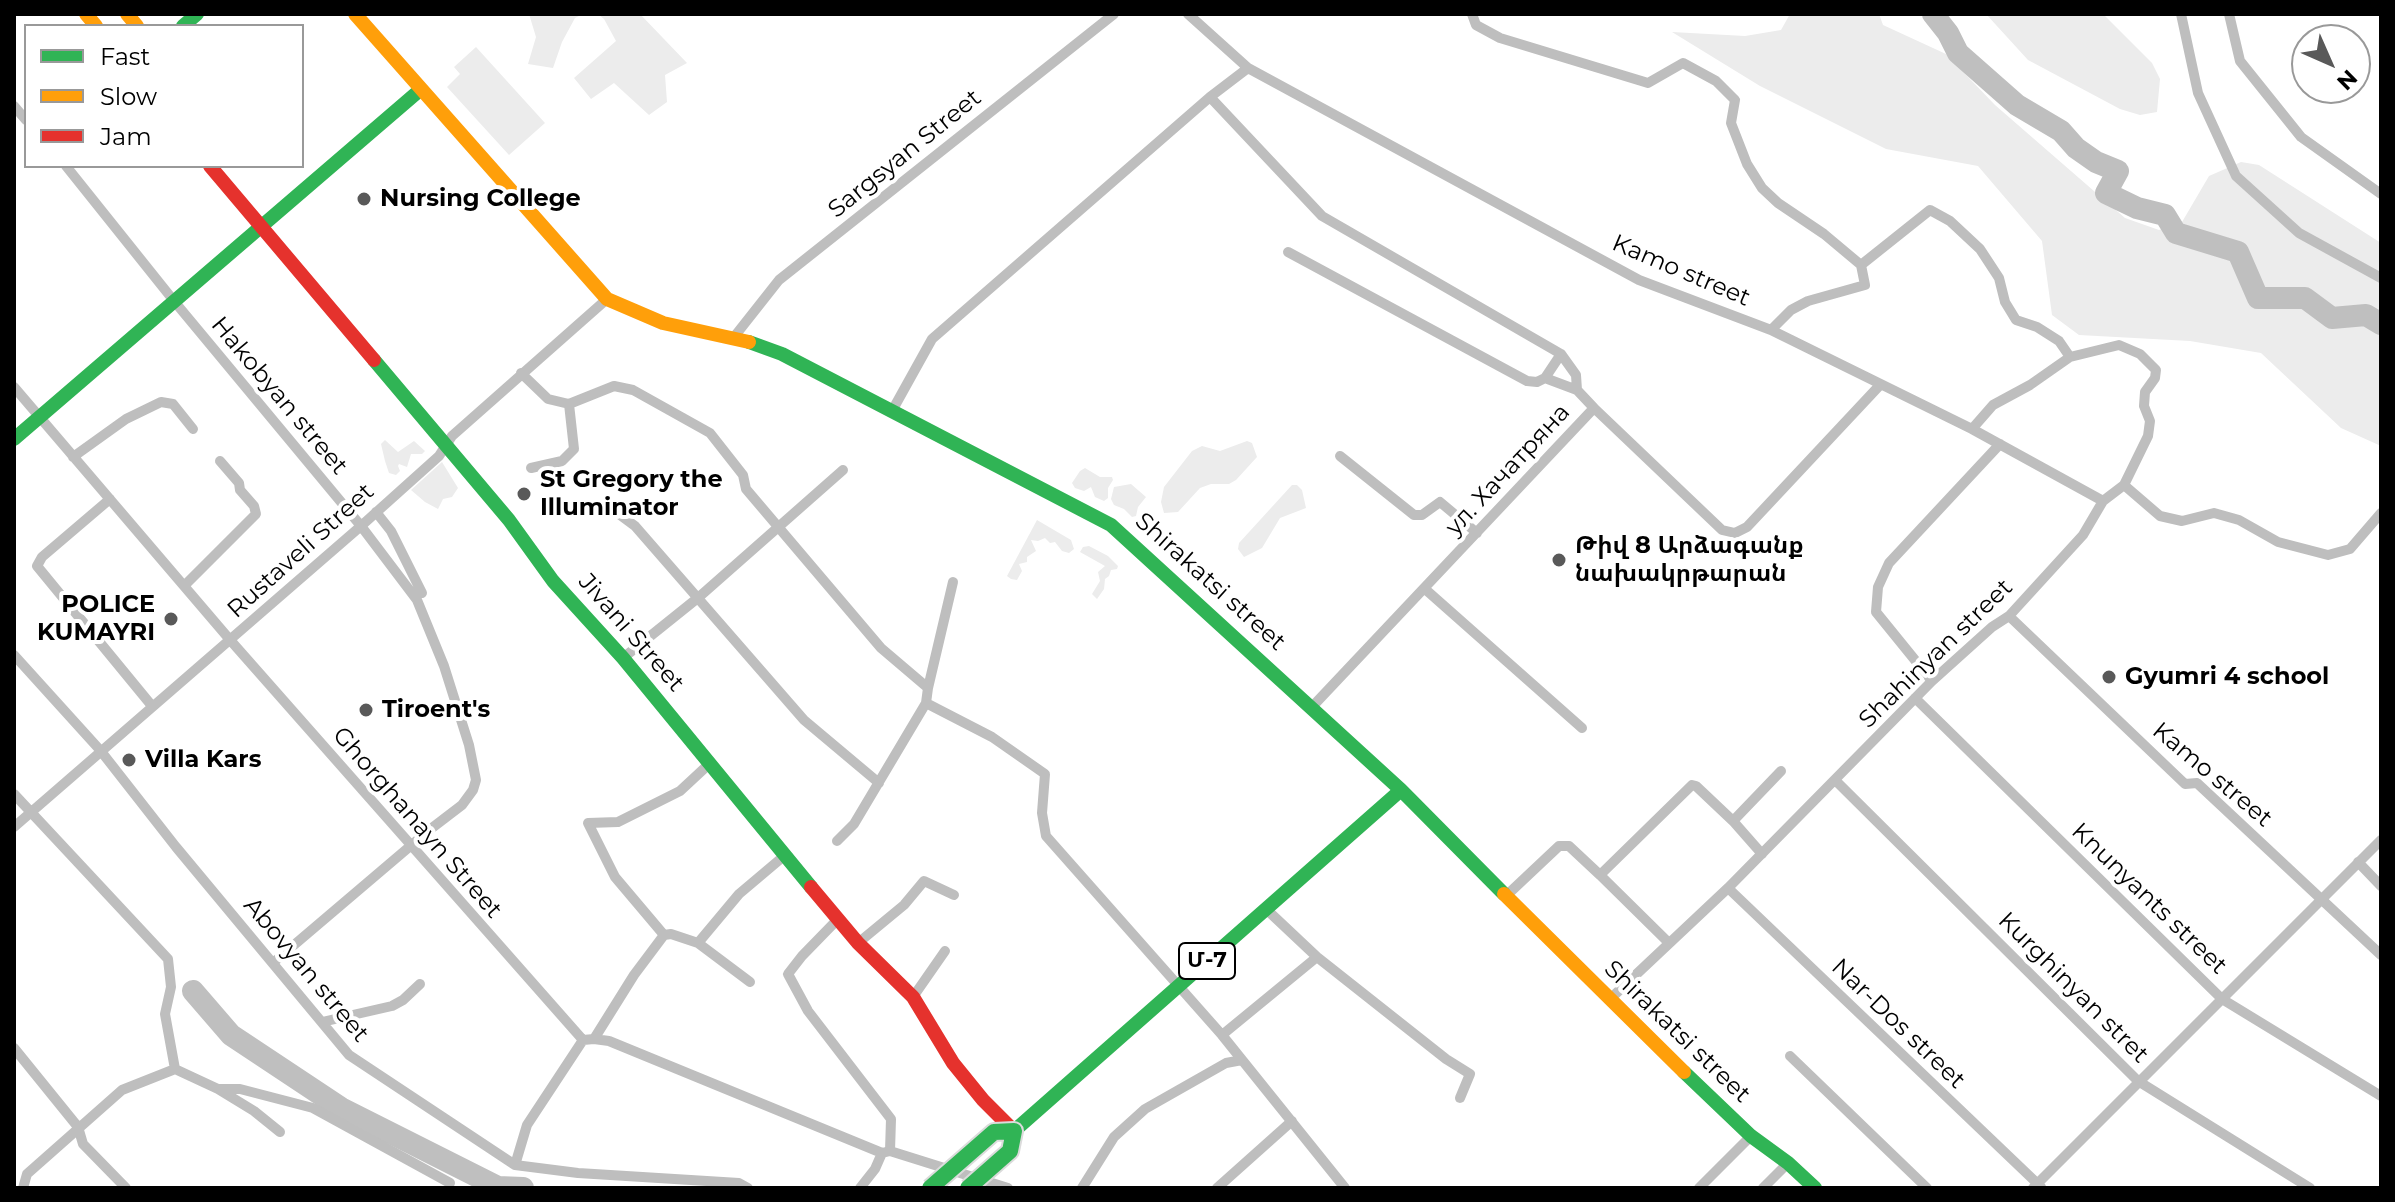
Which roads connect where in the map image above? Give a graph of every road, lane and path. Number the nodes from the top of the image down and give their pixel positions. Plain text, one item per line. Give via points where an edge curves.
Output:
1 (1114, 14) edge
2 (1188, 14) edge
3 (1472, 14) edge
4 (2181, 14) edge
5 (2229, 14) edge
6 (356, 15) edge
7 (1248, 68) junction
8 (420, 90) junction
9 (1210, 97) junction
10 (68, 168) edge
11 (212, 168) edge
12 (2381, 194) edge
13 (261, 227) junction
14 (1288, 252) dead end
15 (1861, 265) junction
16 (2381, 278) edge
17 (607, 299) junction
18 (174, 301) junction
19 (1771, 330) junction
20 (734, 337) junction
21 (1561, 354) junction
22 (2070, 357) junction
23 (521, 373) junction
24 (1545, 378) junction
25 (1880, 385) junction
26 (14, 387) edge
27 (1577, 390) junction
28 (569, 404) junction
29 (1594, 408) junction
30 (892, 411) junction
31 (39, 417) junction
32 (193, 429) dead end
33 (1972, 429) junction
34 (14, 439) edge
35 (2000, 444) junction
36 (446, 448) junction
37 (1340, 456) dead end
38 (73, 457) junction
39 (220, 461) dead end
40 (531, 468) dead end
41 (843, 470) dead end
42 (2124, 485) junction
43 (110, 499) junction
44 (2103, 501) junction
45 (608, 506) dead end
46 (376, 512) junction
47 (2381, 513) edge
48 (361, 526) junction
49 (779, 529) junction
50 (1477, 533) junction
51 (953, 582) dead end
52 (184, 586) junction
53 (1425, 589) junction
54 (422, 593) dead end
55 (699, 597) junction
56 (2009, 616) junction
57 (231, 641) junction
58 (14, 655) edge
59 (623, 658) junction
60 (1932, 681) junction
61 (928, 688) junction
62 (1915, 698) junction
63 (926, 703) junction
64 (152, 706) junction
65 (1311, 708) junction
66 (1582, 728) dead end
67 (100, 750) junction
68 (708, 765) junction
69 (1781, 771) dead end
70 (1835, 780) junction
71 (879, 783) junction
72 (1401, 790) junction
73 (14, 794) edge
74 (31, 811) junction
75 (1733, 821) junction
76 (14, 827) edge
77 (837, 841) dead end
78 (2380, 843) edge
79 (410, 846) junction
80 (1762, 854) junction
81 (784, 856) junction
82 (2358, 862) junction
83 (1600, 875) junction
84 (2381, 886) edge
85 (1728, 888) junction
86 (954, 895) dead end
87 (1507, 895) junction
88 (2322, 898) junction
89 (1266, 909) junction
90 (838, 919) junction
91 (664, 935) junction
92 (698, 943) junction
93 (858, 943) junction
94 (1669, 943) junction
95 (945, 951) dead end
96 (2381, 955) edge
97 (1317, 957) junction
98 (274, 962) junction
99 (750, 982) dead end
100 (420, 984) dead end
101 (1179, 986) junction
102 (913, 997) junction
103 (2222, 999) junction
104 (1609, 1000) junction
105 (322, 1022) junction
106 (1222, 1035) junction
107 (588, 1040) junction
108 (14, 1048) edge
109 (1790, 1056) dead end
110 (1242, 1060) junction
111 (175, 1069) junction
112 (2138, 1081) junction
113 (218, 1089) junction
114 (2381, 1096) edge
115 (1460, 1098) dead end
116 (1292, 1121) junction
117 (78, 1127) junction
118 (1014, 1131) junction
119 (280, 1132) dead end
120 (1751, 1136) junction
121 (886, 1152) junction
122 (1788, 1163) junction
123 (515, 1165) junction
124 (450, 1183) dead end
125 (2038, 1187) edge
126 (23, 1188) edge
127 (126, 1188) edge
128 (748, 1188) edge
129 (860, 1188) edge
130 (930, 1188) edge
131 (968, 1188) edge
132 (1007, 1188) edge
133 (1082, 1188) edge
134 (1217, 1188) edge
135 (1345, 1188) edge
136 (1699, 1188) edge
137 (1763, 1188) edge
138 (1815, 1188) edge
139 (1927, 1188) edge
140 (2310, 1188) edge

1 - 20 street, Sargsyan Street via 779,280
2 - 7 street, Kamo street
3 - 15 street via 1476,25 1500,38 1648,83 1683,63 1716,81 1735,100 1731,123 1762,188
4 - 16 street via 2198,93 2236,176 2299,233
5 - 12 street via 2240,61 2301,137
6 - 8 main road, Shirakatsi street
7 - 9 street
7 - 19 street, Kamo street via 1639,280
8 - 13 main road
8 - 17 main road, Shirakatsi street
9 - 21 street via 1322,216
9 - 30 street via 932,339
10 - 18 street, Hakobyan street
11 - 13 main road, Jivani Street
13 - 18 main road
13 - 36 main road, Jivani Street
14 - 24 street via 1527,381
15 - 19 street via 1865,285 1808,301
15 - 22 street via 1930,210 1980,249 2016,320 2059,341
17 - 20 main road, Shirakatsi street via 663,323
17 - 23 street, Rustaveli Street
18 - 31 main road
18 - 48 street, Hakobyan street
19 - 25 street, Kamo street
20 - 30 main road, Shirakatsi street via 782,354
21 - 24 street
21 - 27 street via 1576,375
22 - 33 street via 1993,405
22 - 42 street, Shahinyan street via 2119,345 2140,354 2156,370 2145,392 2148,436
23 - 28 street via 548,399
23 - 36 street, Rustaveli Street via 452,436
24 - 27 street
25 - 29 street, ул. Хачатряна via 1747,527 1735,533 1722,530
25 - 33 street, Kamo street
26 - 31 street, Ghorghanayn Street
27 - 29 street
28 - 40 street via 574,449 562,461
28 - 49 street via 614,386 633,390 710,433
29 - 50 street, ул. Хачатряна
30 - 65 main road, Shirakatsi street via 1111,525
31 - 34 main road
31 - 38 street, Ghorghanayn Street
32 - 38 street via 173,404 161,402 126,419
33 - 35 street, Kamo street
35 - 44 street, Kamo street
35 - 60 street via 1889,563 1878,587 1876,612
36 - 46 street, Rustaveli Street
36 - 59 main road, Jivani Street
37 - 50 street via 1414,515 1440,502
38 - 43 street, Ghorghanayn Street
39 - 52 street via 256,514
41 - 49 street
42 - 44 street, Shahinyan street
42 - 47 street via 2160,516 2182,521 2214,513 2278,542 2328,555 2350,549
43 - 52 street, Ghorghanayn Street
43 - 64 street via 37,566
44 - 56 street, Shahinyan street via 2083,535
45 - 55 street via 635,526
46 - 48 street, Rustaveli Street
46 - 54 street
48 - 57 street, Rustaveli Street
48 - 79 street, Hakobyan street via 417,600 475,767 473,790 462,805
49 - 55 street
49 - 61 street via 881,648
50 - 53 street, ул. Хачатряна
51 - 61 street
52 - 57 street, Ghorghanayn Street
53 - 65 street, ул. Хачатряна
53 - 66 street
55 - 59 street
55 - 71 street via 804,720
56 - 60 street, Shahinyan street
56 - 88 street, Kamo street via 2185,784 2197,783
57 - 64 street, Rustaveli Street
57 - 79 street, Ghorghanayn Street
58 - 67 street, Abovyan street
59 - 68 main road, Jivani Street
60 - 62 street, Shahinyan street
61 - 63 street
62 - 70 street, Shahinyan street
62 - 103 street, Knunyants street
63 - 71 street
63 - 101 street via 992,737 1045,774 1046,836
64 - 67 street, Rustaveli Street
65 - 72 main road, Shirakatsi street
67 - 74 street, Rustaveli Street
67 - 98 street, Abovyan street
68 - 81 main road, Jivani Street
68 - 91 street via 680,791 618,822 588,823 615,877
69 - 75 street
70 - 80 street, Shahinyan street
70 - 112 street, Kurghinyan stret
71 - 77 street
72 - 87 main road, Shirakatsi street
72 - 89 main road, Մ-7
73 - 74 street
74 - 76 street, Rustaveli Street
74 - 111 street via 168,959 171,987 165,1014
75 - 80 street
75 - 83 street via 1692,785
78 - 82 street
79 - 98 street, Hakobyan street
79 - 107 street, Ghorghanayn Street
80 - 85 street, Shahinyan street
81 - 90 main road, Jivani Street
81 - 92 street via 739,894
82 - 84 street
82 - 88 street
83 - 87 street via 1566,845
83 - 94 street
85 - 94 street, Shahinyan street
85 - 125 street, Nar-Dos street
86 - 93 street via 924,881
87 - 104 main road, Shirakatsi street
88 - 96 street, Kamo street
88 - 103 street
89 - 97 street
89 - 101 main road, Մ-7
90 - 93 main road, Jivani Street
90 - 121 street via 788,974 808,1011 891,1119
91 - 92 street
91 - 107 street
92 - 99 street
93 - 102 main road, Jivani Street
94 - 104 street, Shahinyan street
95 - 102 street
97 - 106 street
97 - 115 street via 1470,1074
98 - 105 street, Abovyan street
100 - 105 street via 392,1006
101 - 106 street
101 - 118 main road, Մ-7
102 - 118 main road, Jivani Street via 953,1063
103 - 112 street
103 - 114 street, Knunyants street
104 - 120 main road, Shirakatsi street
105 - 123 street, Abovyan street via 349,1055
106 - 110 street
107 - 121 street via 609,1041
107 - 123 street via 527,1125
108 - 117 street
109 - 139 street
110 - 116 street
110 - 133 street via 1226,1063 1145,1109 1114,1137
111 - 113 street
111 - 117 street via 122,1090
112 - 125 street
112 - 140 street, Kurghinyan stret
113 - 119 street
113 - 124 street via 240,1089 313,1108
116 - 134 street
116 - 135 street
117 - 126 street via 27,1174
117 - 127 street via 83,1144
118 - 130 main road, Մ-7, bridge via 994,1132
118 - 131 main road, Մ-7, bridge via 1010,1151
120 - 122 main road, Shirakatsi street
120 - 136 street
121 - 129 street
121 - 132 street
122 - 137 street
122 - 138 main road, Shirakatsi street
123 - 128 street, Abovyan street via 739,1183

